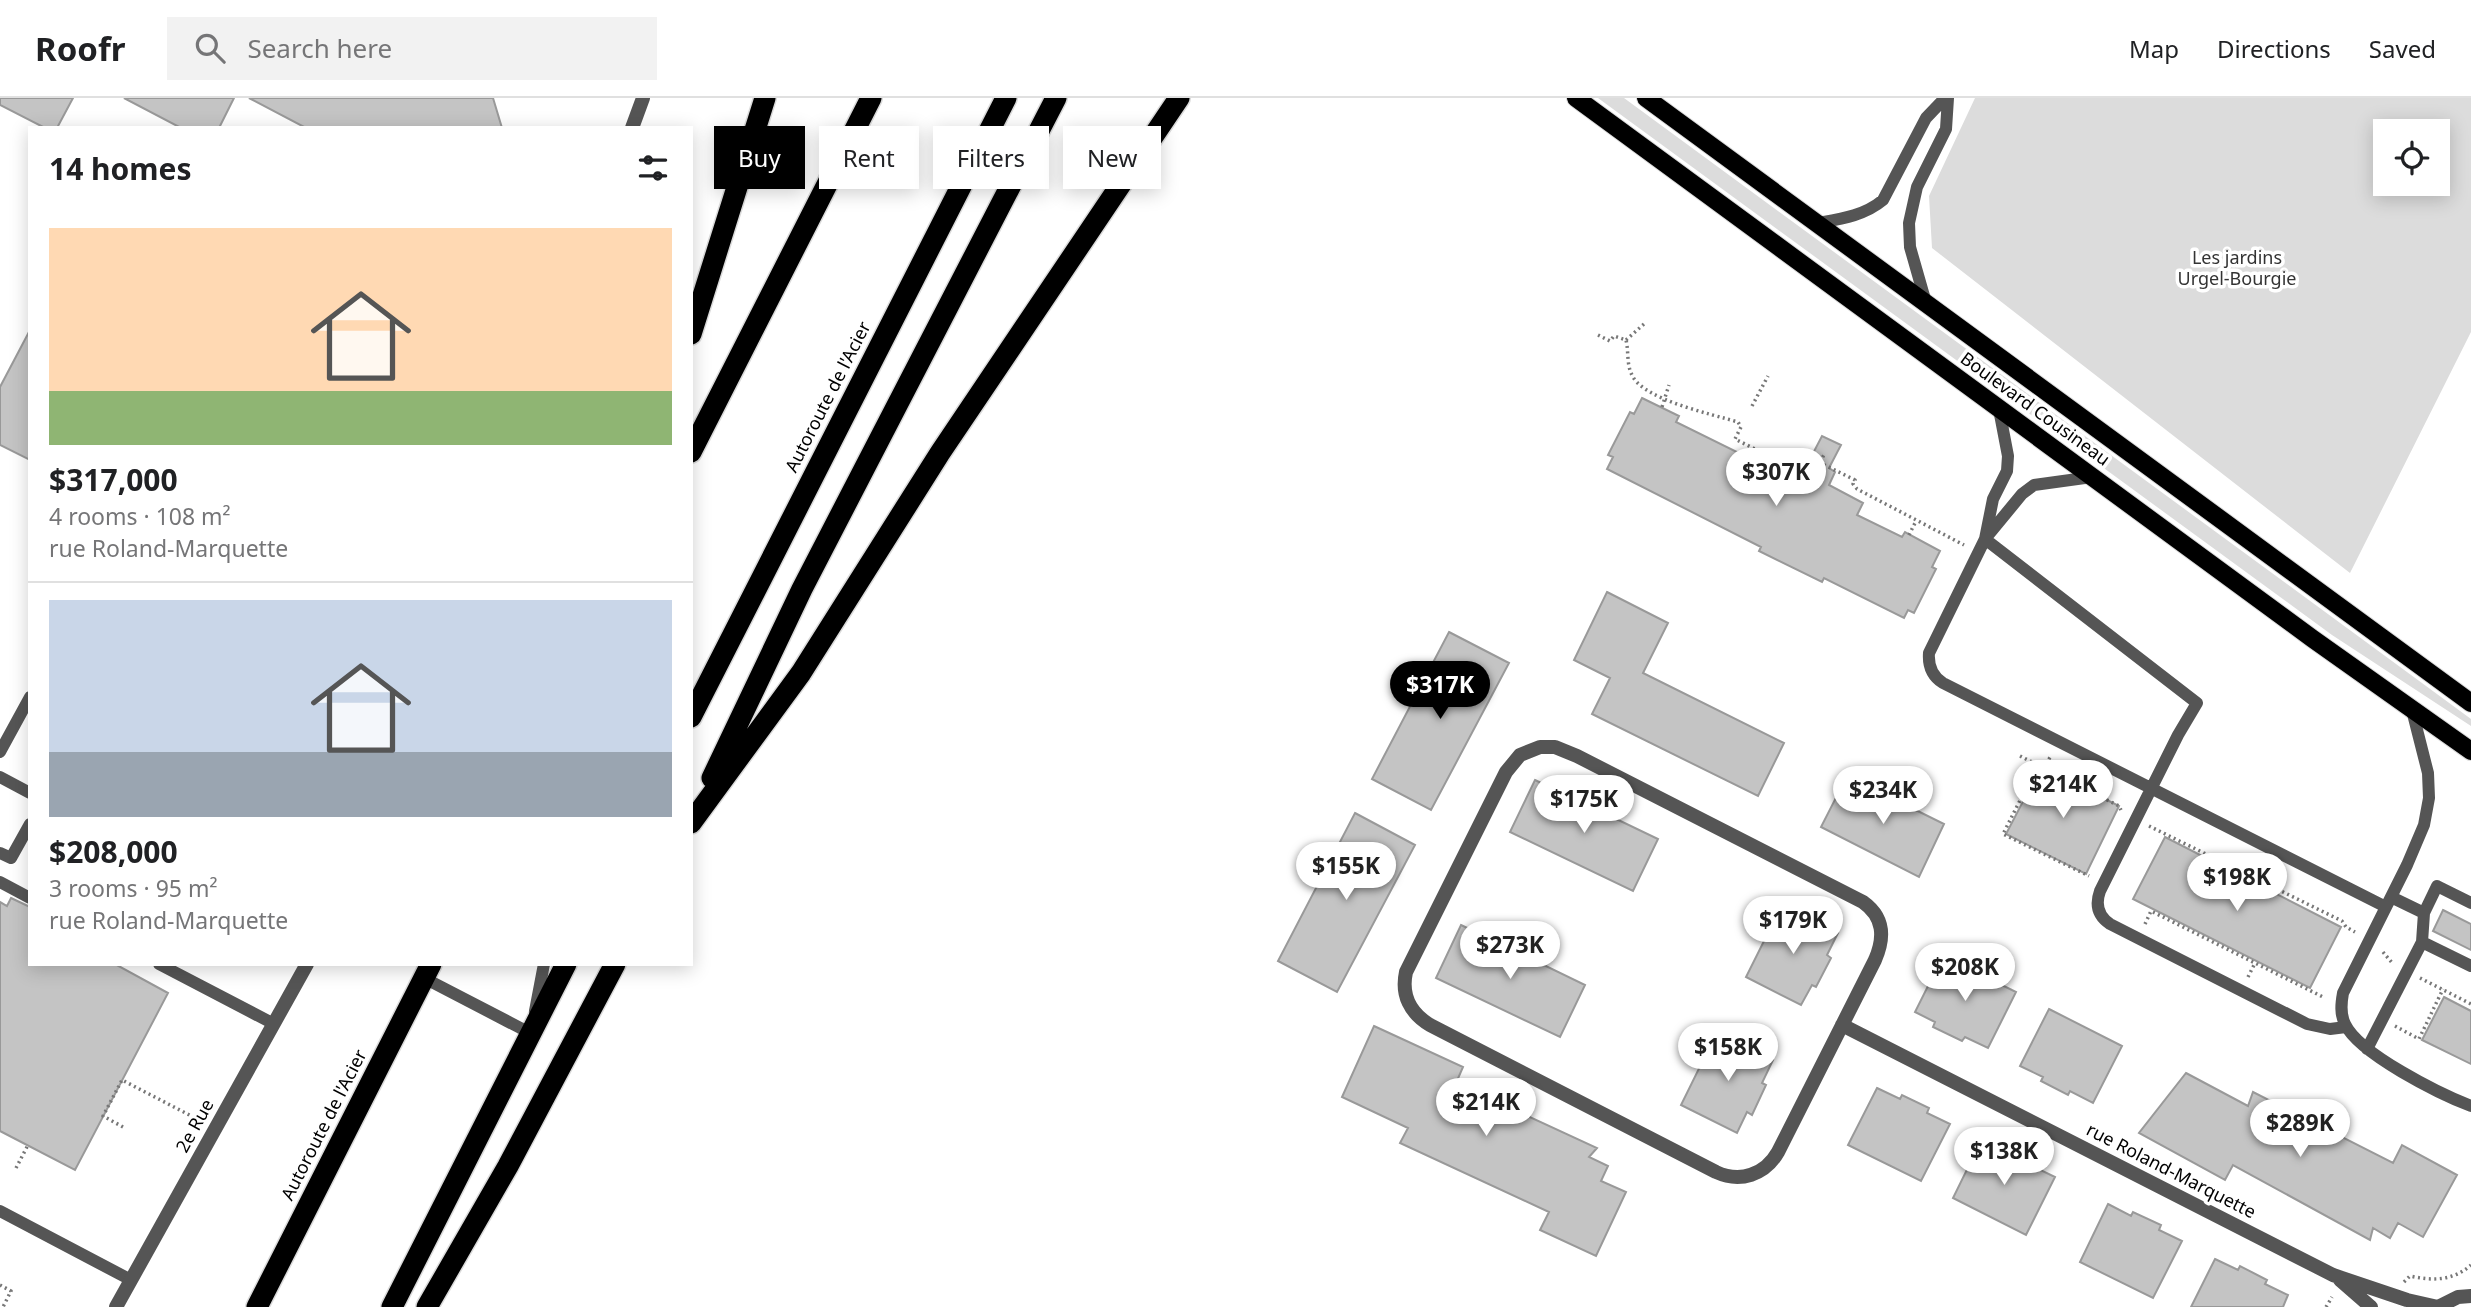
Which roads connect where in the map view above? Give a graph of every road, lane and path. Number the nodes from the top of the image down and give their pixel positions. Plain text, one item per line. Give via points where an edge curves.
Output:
1 (643, 98) edge
2 (765, 98) edge
3 (871, 98) edge
4 (1006, 98) edge
5 (1056, 98) edge
6 (1179, 98) edge
7 (1576, 98) edge
8 (1647, 98) edge
9 (1946, 98) edge
10 (633, 126) edge
11 (1817, 223) junction
12 (1926, 303) junction
13 (1644, 324) dead end
14 (693, 328) edge
15 (1598, 335) dead end
16 (1626, 340) junction
17 (1768, 376) dead end
18 (1669, 385) dead end
19 (1664, 400) junction
20 (1752, 406) dead end
21 (1662, 407) dead end
22 (1999, 409) junction
23 (693, 448) edge
24 (1825, 453) dead end
25 (1820, 462) junction
26 (2092, 477) junction
27 (1916, 520) junction
28 (1909, 535) dead end
29 (1985, 539) junction
30 (1967, 547) dead end
31 (708, 684) junction
32 (693, 700) edge
33 (28, 701) edge
34 (2471, 703) edge
35 (2412, 710) junction
36 (693, 714) edge
37 (2054, 750) dead end
38 (2471, 751) edge
39 (0, 752) edge
40 (2020, 756) dead end
41 (2038, 765) junction
42 (2044, 769) junction
43 (0, 777) edge
44 (2152, 788) junction
45 (28, 792) edge
46 (2122, 812) dead end
47 (693, 818) edge
48 (693, 819) edge
49 (2148, 826) dead end
50 (28, 828) edge
51 (0, 853) edge
52 (2094, 866) dead end
53 (0, 882) edge
54 (28, 897) edge
55 (2389, 902) junction
56 (2471, 903) edge
57 (2424, 913) junction
58 (2143, 928) dead end
59 (2360, 934) dead end
60 (2422, 942) junction
61 (2379, 948) dead end
62 (2255, 963) junction
63 (2393, 964) dead end
64 (163, 966) edge
65 (306, 966) edge
66 (544, 966) edge
67 (565, 966) edge
68 (614, 966) edge
69 (2471, 966) edge
70 (431, 969) edge
71 (2419, 977) dead end
72 (2248, 978) dead end
73 (2443, 989) junction
74 (2329, 1000) dead end
75 (2471, 1004) edge
76 (274, 1024) junction
77 (1842, 1025) junction
78 (2346, 1027) junction
79 (2401, 1030) dead end
80 (530, 1033) junction
81 (2367, 1049) junction
82 (2471, 1106) edge
83 (123, 1127) dead end
84 (215, 1129) junction
85 (28, 1145) dead end
86 (16, 1168) dead end
87 (0, 1211) edge
88 (2471, 1265) edge
89 (2333, 1275) junction
90 (131, 1280) junction
91 (0, 1285) edge
92 (2404, 1285) dead end
93 (2334, 1294) dead end
94 (2471, 1296) edge
95 (3, 1307) edge
96 (116, 1307) edge
97 (257, 1307) edge
98 (392, 1307) edge
99 (427, 1307) edge
100 (2326, 1307) edge
101 (2371, 1307) edge
102 (2438, 1307) edge

1 - 10 street
2 - 14 highway
3 - 23 highway
4 - 31 highway, Autoroute de l'Acier
5 - 47 highway via 802,589
6 - 48 highway via 940,453 801,673
7 - 22 main road, Boulevard Cousineau
8 - 11 main road, Boulevard Cousineau
9 - 11 lane via 1926,118 1883,200 1853,216
9 - 12 lane via 1946,129 1917,187 1909,223 1910,247
11 - 12 main road, Boulevard Cousineau
12 - 34 main road, Boulevard Cousineau
13 - 16 path
15 - 16 path via 1610,341 1614,336
16 - 19 path via 1633,378
17 - 20 path
18 - 19 path
19 - 21 path
19 - 25 path via 1738,422 1741,427 1735,439 1761,452 1797,451
22 - 26 main road, Boulevard Cousineau
22 - 29 lane via 2008,464 1993,499
24 - 25 path
25 - 27 path via 1855,480 1857,489
26 - 29 lane via 2034,485
26 - 35 main road, Boulevard Cousineau
27 - 28 path
27 - 30 path
29 - 44 lane via 2197,702
29 - 44 lane via 1931,648 1928,659 1934,675
31 - 32 lane
31 - 36 highway, Autoroute de l'Acier
33 - 39 lane
35 - 38 main road, Boulevard Cousineau
35 - 55 lane via 2429,785 2424,825
37 - 42 path
40 - 41 path
41 - 42 path
41 - 52 path via 2003,834 2088,877
42 - 46 path via 2119,806
43 - 45 lane
44 - 55 lane
44 - 78 lane via 2100,891 2102,917 2307,1024
49 - 59 path via 2342,920
50 - 51 lane via 11,858
53 - 54 lane
55 - 57 lane
55 - 78 lane via 2343,993
56 - 57 lane via 2437,886
57 - 60 lane
58 - 62 path via 2151,911
60 - 69 lane
60 - 81 lane
61 - 63 path
62 - 72 path
62 - 74 path
64 - 76 lane
65 - 76 street, 2e Rue
66 - 80 lane
67 - 80 highway
68 - 99 highway
70 - 80 lane
70 - 97 highway, Autoroute de l'Acier
71 - 73 path
73 - 75 path
73 - 79 path via 2419,1039
76 - 84 street, 2e Rue
77 - 77 street via 1881,946 1882,928 1873,910 1555,747 1533,749 1510,766 1405,978 1409,1005 1423,1021 1730,1177 1751,1175 1774,1158
77 - 89 street, rue Roland-Marquette
78 - 81 lane
80 - 98 highway
81 - 82 lane
83 - 84 path via 103,1116 122,1080
84 - 90 street, 2e Rue
85 - 86 path
87 - 90 lane
88 - 92 path via 2438,1279 2407,1276
89 - 101 street, rue Roland-Marquette
89 - 102 street, rue Roland-Marquette
90 - 96 street, 2e Rue
91 - 95 path via 11,1291
93 - 100 path
94 - 102 street

